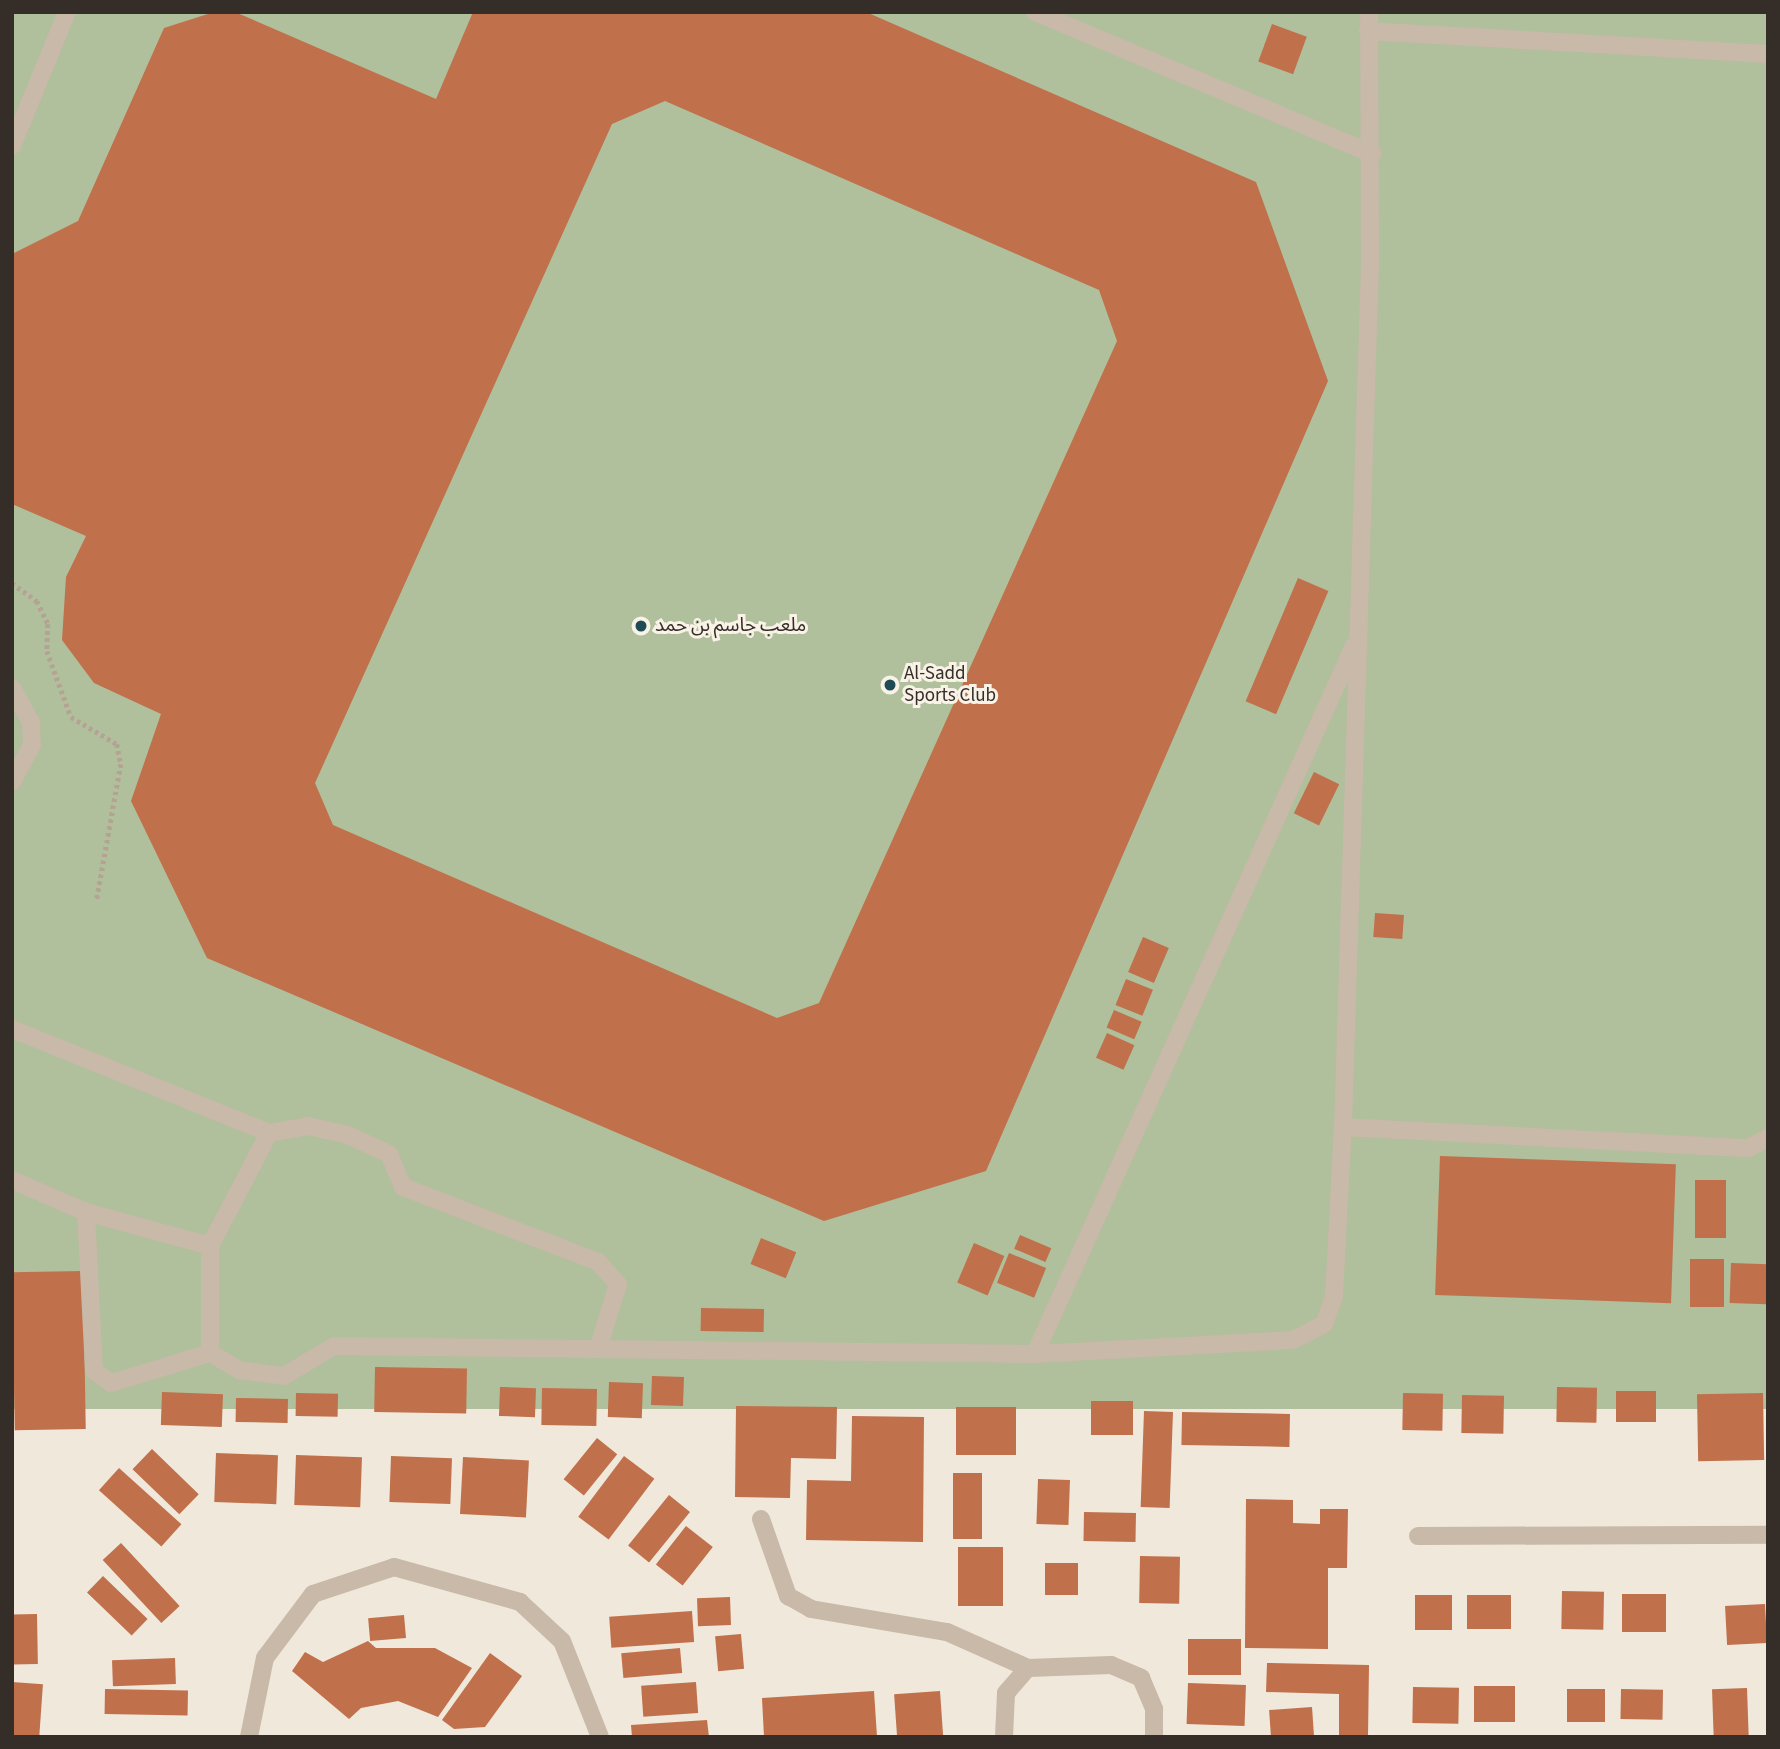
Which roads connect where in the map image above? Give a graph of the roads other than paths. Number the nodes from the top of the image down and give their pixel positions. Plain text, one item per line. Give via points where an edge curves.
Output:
1 (67, 12) edge
2 (1035, 12) edge
3 (1369, 12) edge
4 (1368, 31) junction
5 (1768, 54) edge
6 (12, 146) edge
7 (1372, 154) junction
8 (1358, 636) junction
9 (12, 688) edge
10 (12, 782) edge
11 (12, 1030) edge
12 (1343, 1127) junction
13 (269, 1133) junction
14 (1768, 1138) edge
15 (12, 1180) edge
16 (86, 1212) junction
17 (210, 1246) junction
18 (598, 1349) junction
19 (210, 1353) junction
20 (1035, 1354) junction
21 (761, 1519) dead end
22 (1768, 1535) edge
23 (1418, 1536) dead end
24 (1028, 1668) junction
25 (249, 1737) edge
26 (600, 1737) edge
27 (1004, 1737) edge
28 (1154, 1737) edge

1 - 6 street
2 - 7 street
3 - 4 street
4 - 5 street
4 - 7 street
7 - 8 street
8 - 12 street
8 - 20 street
9 - 10 street via 31,722 32,745
11 - 13 street
12 - 14 street via 1748,1148
12 - 20 street via 1334,1296 1316,1330 1293,1340
13 - 17 street
13 - 18 street via 308,1126 348,1135 389,1154 403,1187 598,1262 618,1284
15 - 16 street
16 - 17 street
16 - 19 street via 94,1371 111,1383
17 - 19 street
18 - 19 street via 334,1346 284,1376 239,1370
18 - 20 street
21 - 24 street via 788,1596 811,1609 947,1632
22 - 23 street
24 - 27 street via 1006,1693
24 - 28 street via 1111,1665 1142,1678 1154,1709
25 - 26 street via 265,1658 313,1594 394,1567 520,1602 562,1641

